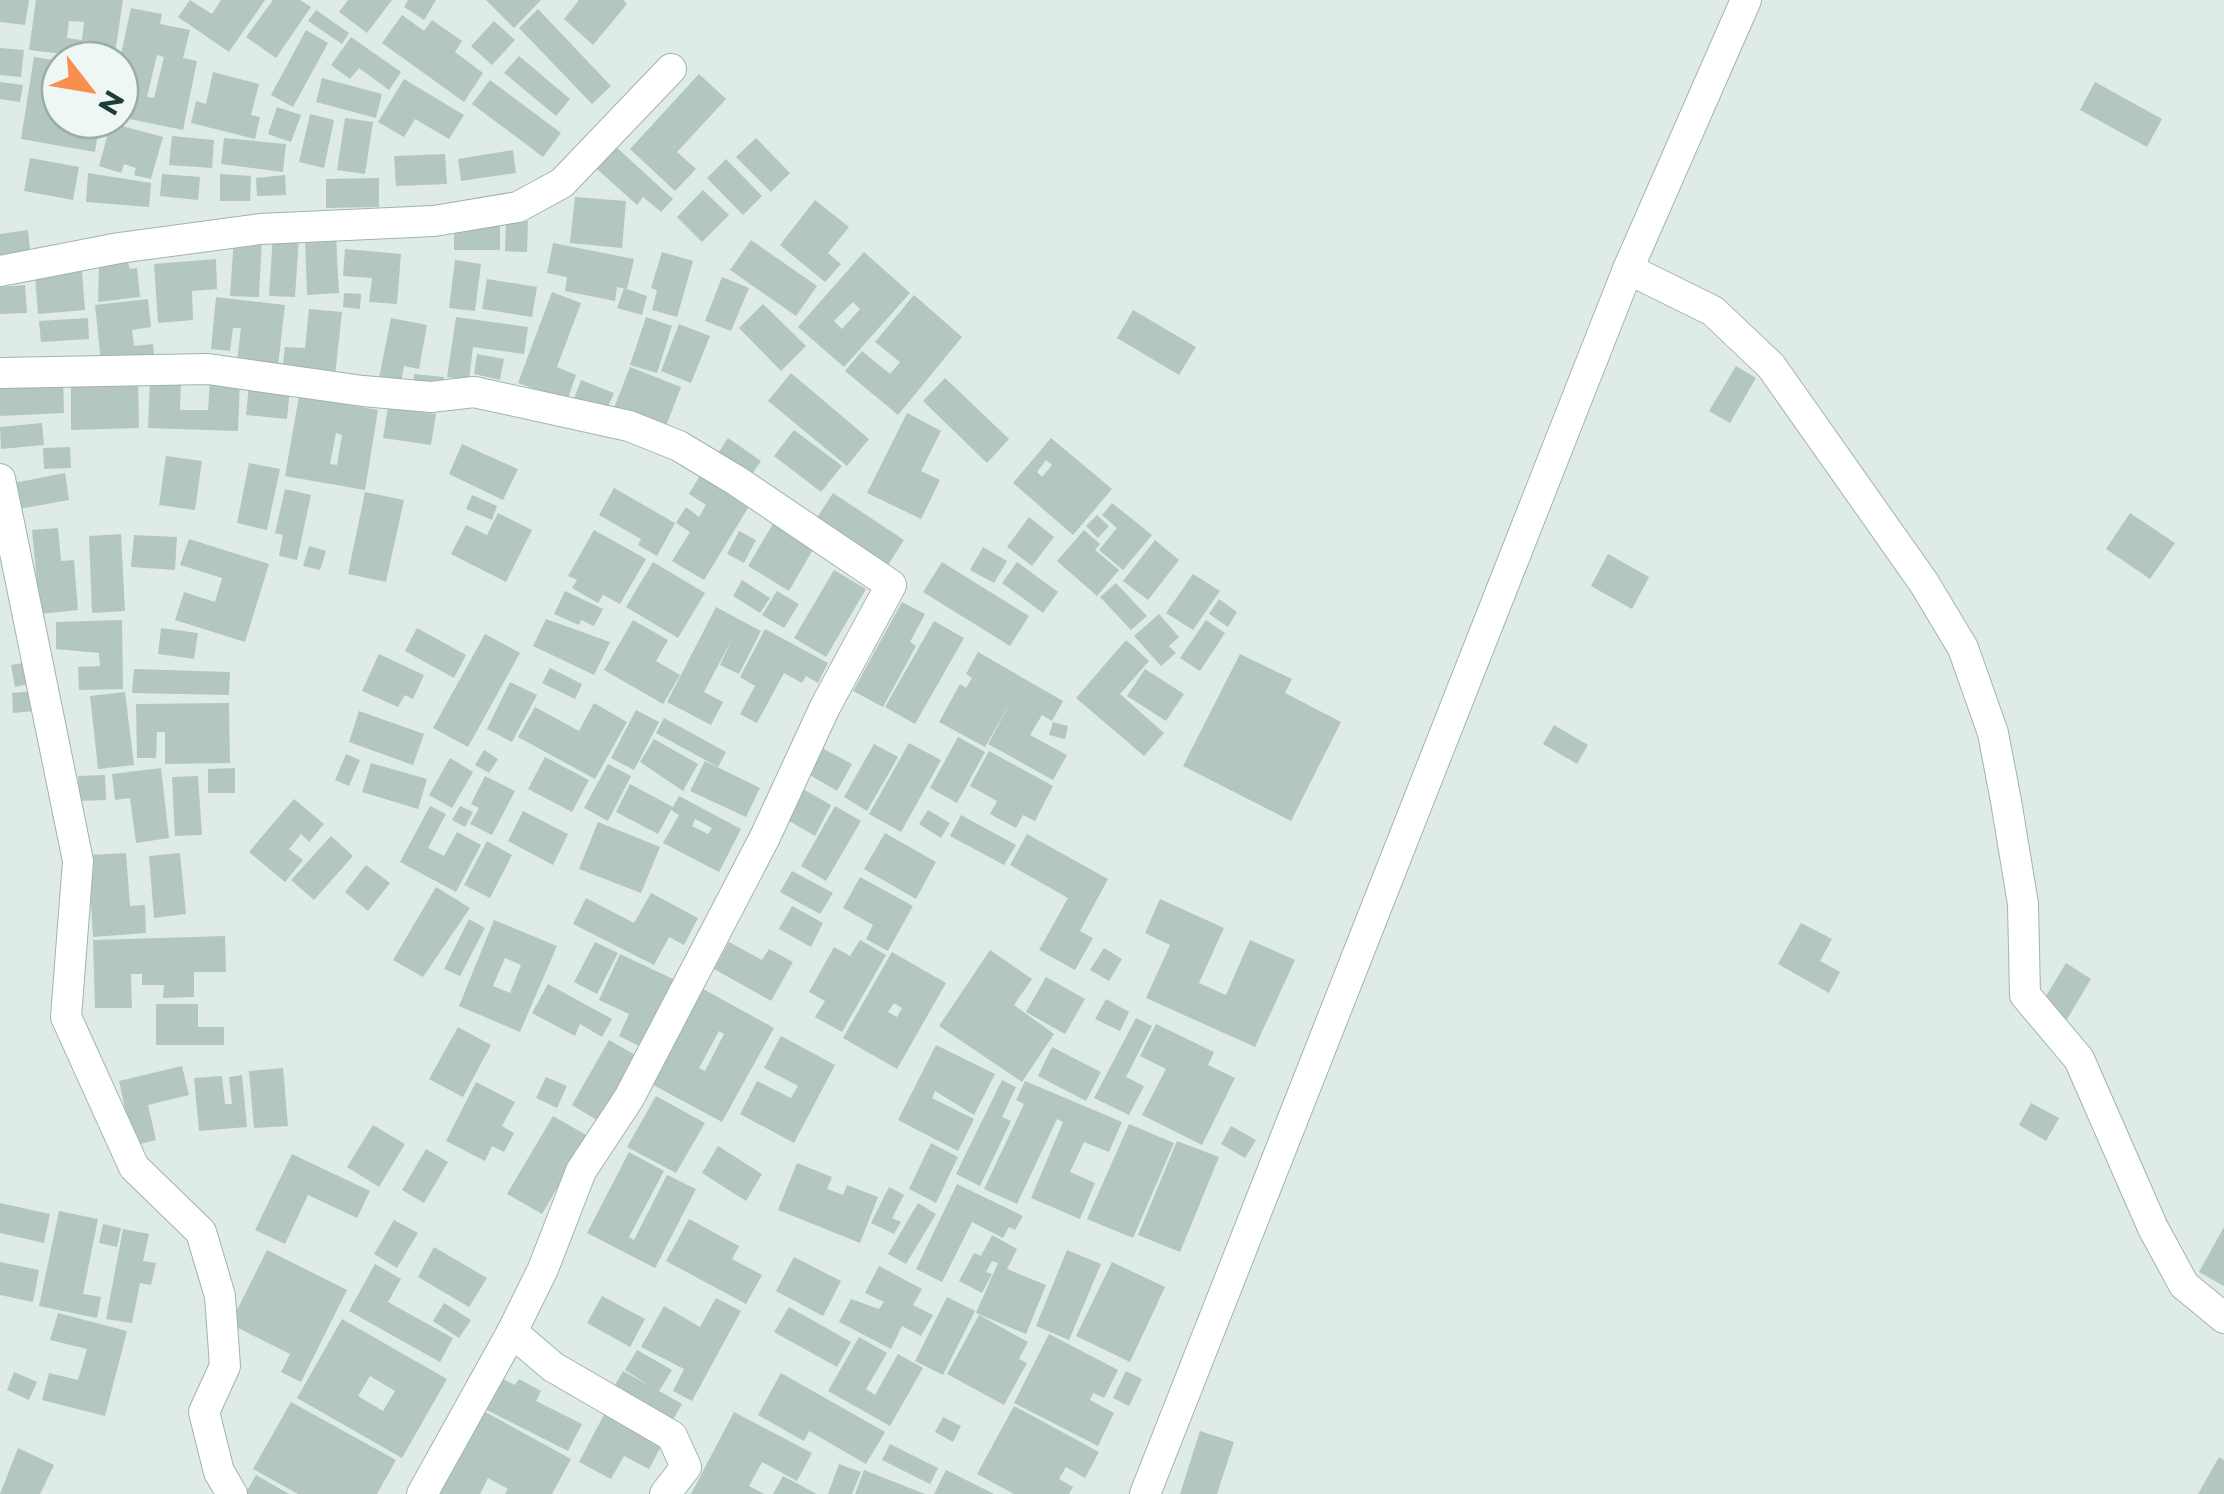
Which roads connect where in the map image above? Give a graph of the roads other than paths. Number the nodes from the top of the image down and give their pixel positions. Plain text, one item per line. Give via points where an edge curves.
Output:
1 (1746, 0) edge
2 (671, 69) dead end
3 (1628, 268) junction
4 (0, 271) edge
5 (0, 373) edge
6 (0, 479) edge
7 (2224, 1318) edge
8 (512, 1332) junction
9 (232, 1494) edge
10 (422, 1494) edge
11 (665, 1494) edge
12 (1146, 1494) edge

1 - 3 street
2 - 4 street via 562,183 518,207 434,221 260,229
3 - 7 street via 1713,311 1771,366 1964,648 2006,801 2023,904 2025,995 2079,1059 2184,1286
3 - 12 street
5 - 8 street via 208,370 364,392 474,392 629,426 737,481 891,585 630,1098 581,1171
6 - 9 street via 78,861 66,1017 134,1167 201,1232 220,1296 225,1366 204,1412
8 - 10 street
8 - 11 street via 553,1367 672,1436 686,1467

